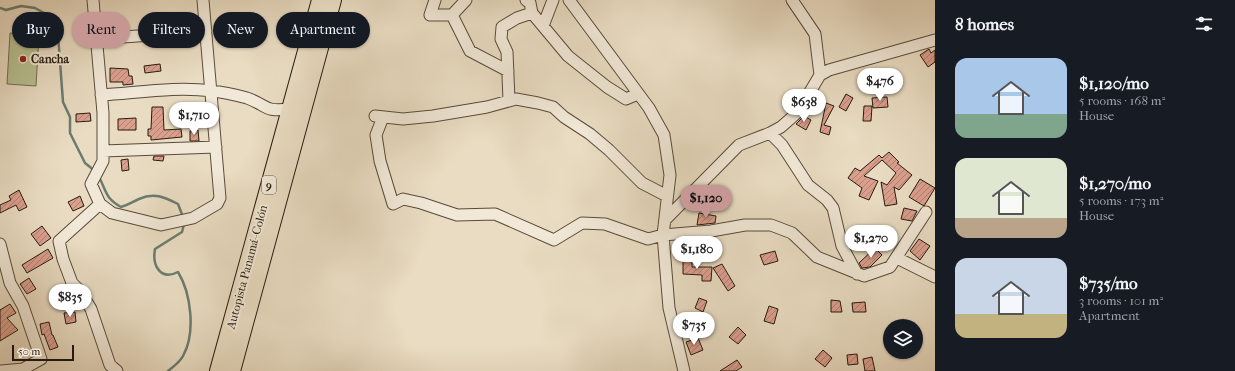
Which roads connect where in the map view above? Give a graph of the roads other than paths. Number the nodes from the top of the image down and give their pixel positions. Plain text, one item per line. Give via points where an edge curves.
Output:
1 (92, 0) edge
2 (203, 0) edge
3 (320, 0) edge
4 (333, 0) edge
5 (435, 0) edge
6 (466, 0) edge
7 (526, 0) edge
8 (553, 0) edge
9 (569, 0) edge
10 (792, 0) edge
11 (93, 12) edge
12 (532, 14) junction
13 (452, 15) junction
14 (543, 26) junction
15 (206, 30) junction
16 (130, 36) edge
17 (935, 40) edge
18 (97, 48) edge
19 (508, 71) junction
20 (820, 75) junction
21 (211, 90) junction
22 (638, 94) junction
23 (101, 95) junction
24 (509, 100) junction
25 (290, 109) junction
26 (770, 134) junction
27 (216, 147) junction
28 (102, 156) junction
29 (667, 196) junction
30 (100, 204) junction
31 (926, 212) dead end
32 (665, 220) junction
33 (662, 235) junction
34 (0, 244) edge
35 (897, 258) junction
36 (857, 274) junction
37 (935, 278) edge
38 (1, 371) edge
39 (117, 371) edge
40 (218, 371) edge
41 (232, 371) edge
42 (684, 371) edge

1 - 11 street
2 - 15 street
3 - 25 highway, Autopista Panamá–Colón / 9
4 - 41 highway, Autopista Panamá–Colón / 9
5 - 13 street via 430,15
6 - 13 street
7 - 12 street via 530,3
8 - 14 street
9 - 22 street
10 - 20 street via 815,34
12 - 14 street
12 - 19 street via 517,18 502,27 501,39 507,52
13 - 19 street via 470,51
14 - 22 street via 568,56 607,87 626,99
15 - 16 street
15 - 21 street
17 - 20 street via 829,70
18 - 23 street
19 - 24 street
20 - 26 street via 798,112 781,128
21 - 23 street
21 - 25 street via 248,98 266,109
21 - 27 street
22 - 29 street via 650,108 664,135 670,175
23 - 28 street
24 - 29 street via 516,99 553,107 609,150 642,183
24 - 33 street via 487,107 433,116 403,119 379,117 376,135 380,161 393,204 404,200 457,215 495,214 554,240 582,223 605,224 648,239
25 - 40 highway, Autopista Panamá–Colón / 9
26 - 32 street via 739,144
26 - 36 street via 782,145 808,185 833,208 842,246
27 - 28 street
27 - 30 street via 220,198 217,204 193,218 161,225 112,213
28 - 30 street via 91,184
29 - 32 street
30 - 39 street via 59,241 72,283 91,309 110,365
31 - 35 street
32 - 33 street
33 - 36 street via 745,225 771,225 792,233 817,257
33 - 42 street via 668,308
34 - 38 street via 10,283 23,306 41,359 23,369
35 - 36 street via 890,267 864,276
35 - 37 street

